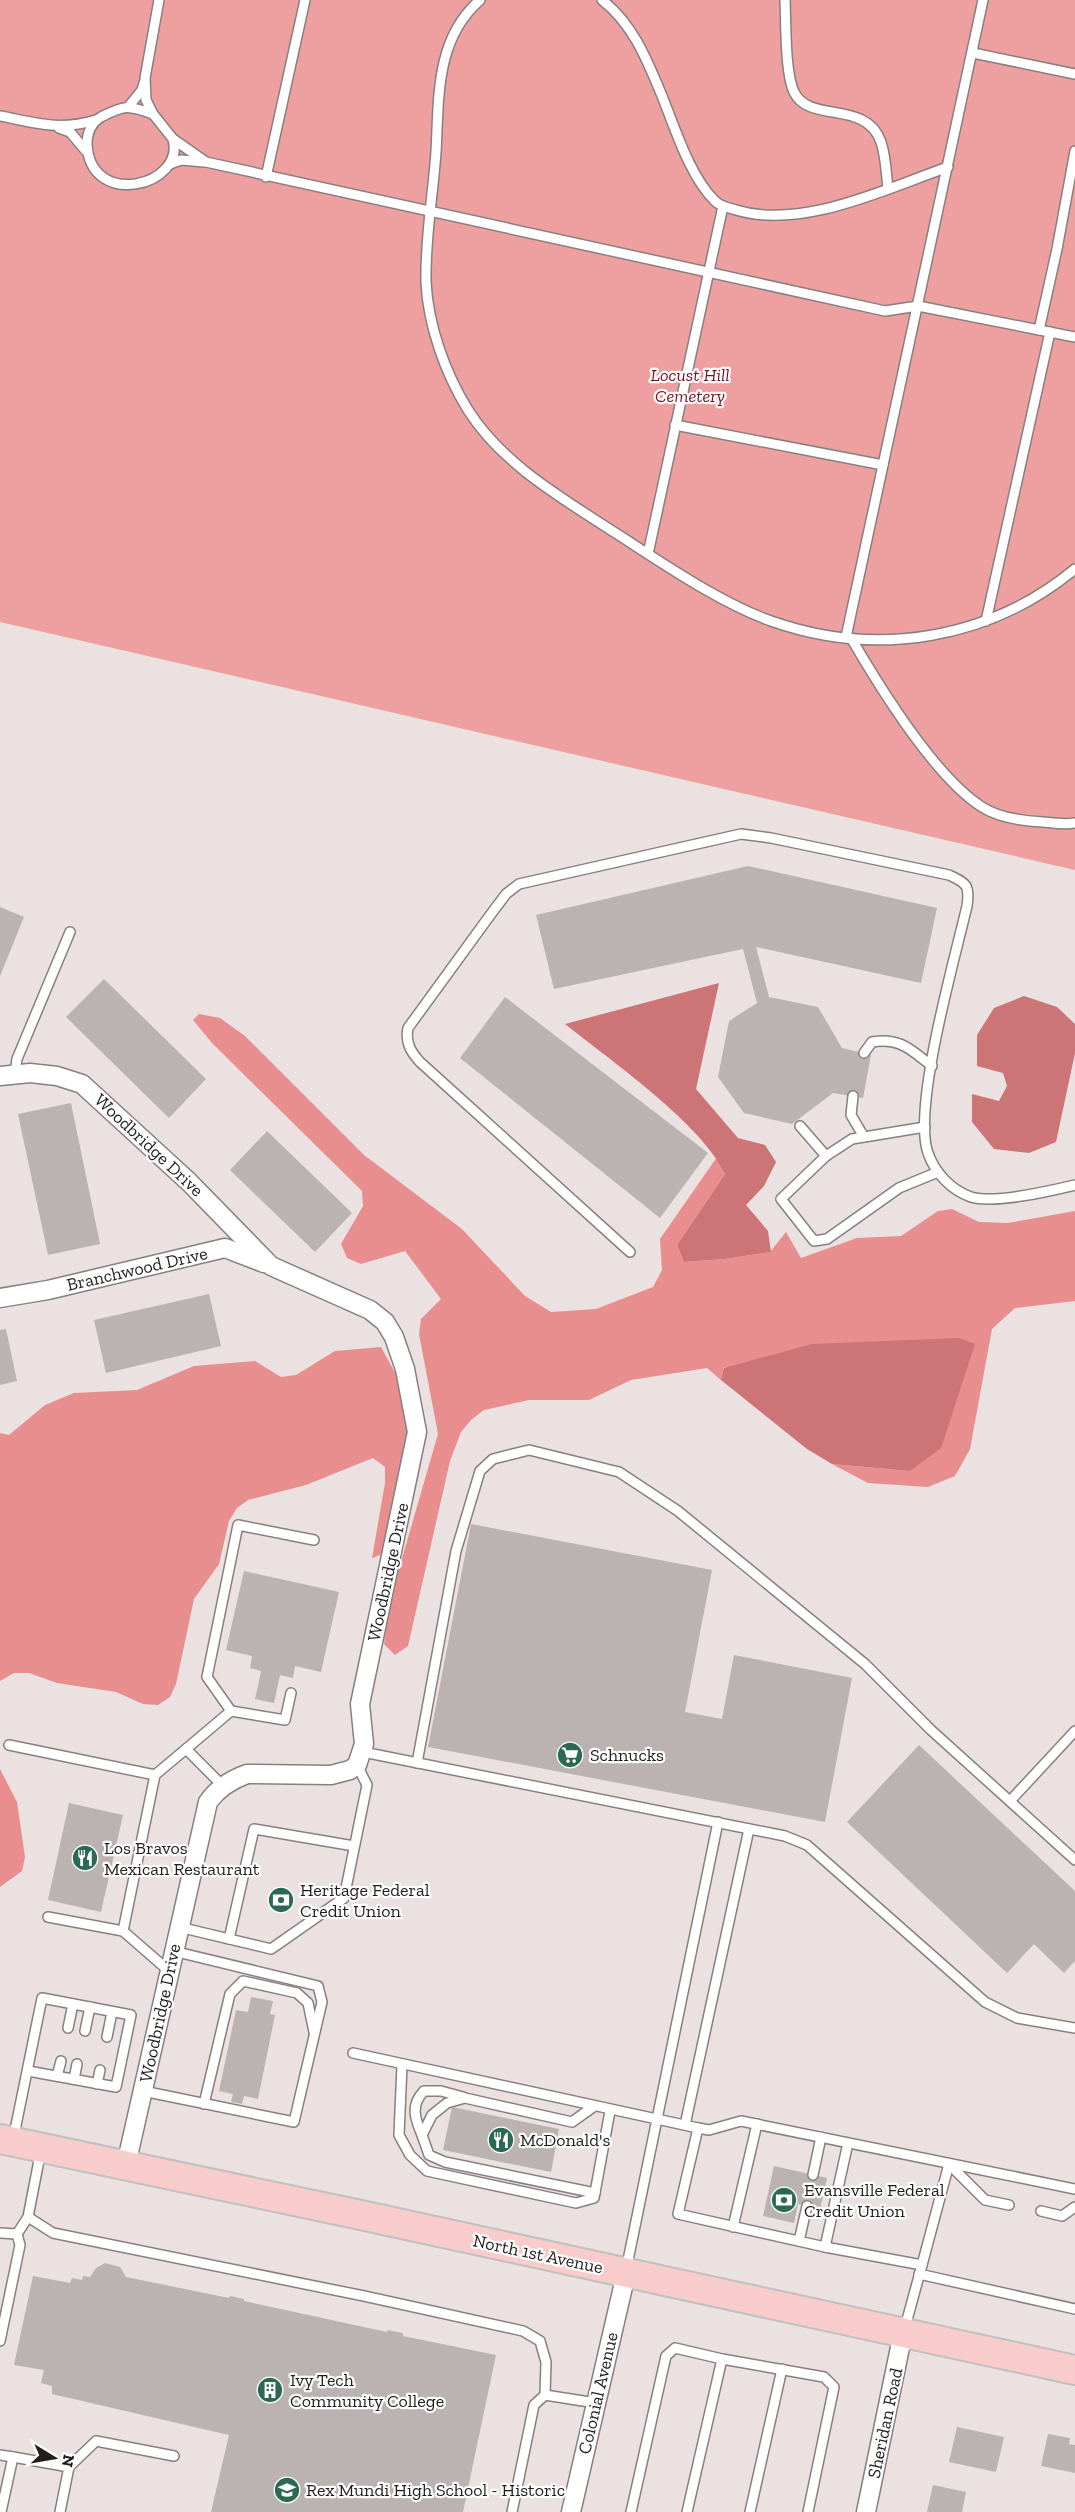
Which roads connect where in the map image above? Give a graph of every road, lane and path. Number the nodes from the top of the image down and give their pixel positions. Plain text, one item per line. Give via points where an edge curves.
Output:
1 (159, 0) edge
2 (305, 0) edge
3 (480, 0) edge
4 (602, 0) edge
5 (784, 0) edge
6 (983, 0) edge
7 (973, 53) junction
8 (1075, 74) edge
9 (145, 78) junction
10 (129, 106) junction
11 (153, 114) junction
12 (0, 116) edge
13 (96, 120) junction
14 (57, 127) junction
15 (173, 139) junction
16 (1075, 151) edge
17 (88, 153) junction
18 (206, 162) junction
19 (170, 164) junction
20 (948, 167) junction
21 (266, 177) junction
22 (888, 188) junction
23 (723, 206) junction
24 (429, 212) junction
25 (708, 273) junction
26 (918, 306) junction
27 (1039, 330) junction
28 (1050, 332) junction
29 (1075, 337) edge
30 (675, 425) junction
31 (883, 465) junction
32 (648, 554) junction
33 (1075, 569) edge
34 (986, 621) junction
35 (849, 637) junction
36 (1075, 823) edge
37 (70, 932) dead end
38 (864, 1053) dead end
39 (932, 1066) junction
40 (7, 1075) edge
41 (853, 1096) dead end
42 (800, 1126) dead end
43 (924, 1127) junction
44 (864, 1137) junction
45 (826, 1156) junction
46 (938, 1172) junction
47 (1075, 1185) edge
48 (630, 1252) dead end
49 (271, 1266) junction
50 (0, 1298) edge
51 (314, 1540) dead end
52 (291, 1693) dead end
53 (231, 1711) junction
54 (1075, 1731) edge
55 (9, 1745) dead end
56 (186, 1749) junction
57 (360, 1759) junction
58 (417, 1763) junction
59 (155, 1775) junction
60 (223, 1786) junction
61 (1010, 1801) junction
62 (718, 1822) junction
63 (749, 1829) junction
64 (354, 1846) junction
65 (1075, 1860) edge
66 (48, 1917) dead end
67 (179, 1927) junction
68 (123, 1931) junction
69 (229, 1939) junction
70 (173, 1951) junction
71 (169, 1971) junction
72 (73, 2004) junction
73 (90, 2007) junction
74 (112, 2012) junction
75 (68, 2028) dead end
76 (1075, 2028) edge
77 (85, 2031) dead end
78 (315, 2035) junction
79 (107, 2037) dead end
80 (352, 2053) dead end
81 (61, 2061) dead end
82 (77, 2064) dead end
83 (402, 2065) junction
84 (100, 2070) dead end
85 (28, 2071) junction
86 (57, 2076) junction
87 (74, 2079) junction
88 (97, 2084) junction
89 (143, 2091) junction
90 (465, 2098) junction
91 (204, 2104) junction
92 (593, 2107) junction
93 (610, 2110) junction
94 (657, 2119) junction
95 (757, 2124) junction
96 (685, 2125) junction
97 (698, 2128) junction
98 (422, 2135) junction
99 (821, 2137) junction
100 (6, 2141) edge
101 (848, 2143) junction
102 (42, 2148) junction
103 (950, 2164) junction
104 (126, 2165) junction
105 (813, 2175) dead end
106 (1075, 2189) edge
107 (595, 2193) junction
108 (1009, 2205) dead end
109 (807, 2206) dead end
110 (1075, 2207) edge
111 (1041, 2211) dead end
112 (28, 2217) junction
113 (733, 2227) junction
114 (0, 2233) edge
115 (17, 2234) junction
116 (799, 2241) junction
117 (825, 2247) junction
118 (921, 2270) junction
119 (626, 2274) junction
120 (1075, 2309) edge
121 (903, 2333) junction
122 (0, 2341) edge
123 (722, 2359) junction
124 (782, 2368) junction
125 (1075, 2370) edge
126 (545, 2395) junction
127 (596, 2403) junction
128 (0, 2455) edge
129 (174, 2456) dead end
130 (13, 2457) junction
131 (69, 2468) junction
132 (2, 2512) edge
133 (60, 2512) edge
134 (512, 2512) edge
135 (571, 2512) edge
136 (631, 2512) edge
137 (687, 2512) edge
138 (750, 2512) edge
139 (808, 2512) edge
140 (866, 2512) edge

1 - 9 lane
2 - 21 lane
3 - 24 lane via 466,12 453,33 441,68
4 - 23 lane via 629,28 695,173
5 - 22 lane via 794,92 802,103 848,114 874,129 882,147
6 - 7 lane
7 - 8 lane
7 - 20 lane
9 - 10 lane via 142,90
9 - 11 lane via 146,100
10 - 11 lane
10 - 13 lane
11 - 15 lane
12 - 14 lane
13 - 14 lane
13 - 17 lane via 87,135
14 - 17 lane via 70,132
15 - 18 lane
15 - 19 lane
16 - 27 lane
17 - 19 lane via 98,174 121,185 145,182
18 - 19 lane via 181,160
18 - 21 lane
20 - 22 lane
20 - 26 lane
21 - 24 lane
22 - 23 lane via 794,215 748,214
23 - 25 lane
24 - 25 lane
24 - 32 lane via 426,282 431,321 468,411 520,468
25 - 26 lane via 885,311
25 - 30 lane
26 - 27 lane
26 - 31 lane
27 - 28 lane
28 - 29 lane
28 - 34 lane
30 - 31 lane
30 - 32 lane
31 - 35 lane
32 - 35 lane via 709,591 770,621 808,632
33 - 34 lane via 1018,607
34 - 35 lane via 914,639
35 - 36 lane via 954,785 993,813 1025,821
37 - 40 lane
38 - 39 lane via 872,1042 886,1040 901,1043
39 - 43 lane
39 - 48 lane via 969,892 956,878 741,834 519,884 506,894 414,1016 406,1036 410,1051
40 - 49 street, Woodbridge Drive via 57,1076 82,1084 189,1182
41 - 44 lane via 851,1115
42 - 45 lane
43 - 44 lane
43 - 46 lane via 928,1153
44 - 45 lane via 852,1139
45 - 46 lane via 781,1199 814,1241 827,1239 899,1188
46 - 47 lane via 955,1190 992,1200
49 - 50 street, Branchwood Drive via 225,1248
49 - 57 street, Woodbridge Drive via 351,1300 385,1322 405,1369 414,1410 417,1432 360,1704 364,1744
51 - 53 lane via 238,1525 207,1677
52 - 53 lane via 285,1720
53 - 56 lane
54 - 61 lane
55 - 59 lane
56 - 59 lane
56 - 60 lane
57 - 58 lane
57 - 60 street, Woodbridge Drive via 342,1774 247,1774
57 - 64 lane via 367,1785
58 - 61 lane via 456,1551 480,1471 493,1460 529,1450 619,1472 678,1511 864,1664
58 - 62 lane
59 - 68 lane
60 - 67 street, Woodbridge Drive via 204,1809
61 - 65 lane
62 - 63 lane
62 - 94 lane
63 - 76 lane via 807,1845 986,2002 1017,2018
63 - 96 lane
64 - 69 lane via 344,1898 272,1949
64 - 69 lane via 254,1829
66 - 68 lane
67 - 69 lane
67 - 70 street, Woodbridge Drive
68 - 71 lane
70 - 71 street, Woodbridge Drive
70 - 78 lane via 318,1986 322,2002
71 - 89 street, Woodbridge Drive
72 - 73 lane
72 - 75 lane
72 - 85 lane via 42,1998
73 - 74 lane
73 - 77 lane
74 - 79 lane
74 - 88 lane via 131,2015 116,2087
78 - 91 lane via 294,2122
78 - 91 lane via 308,2003 297,1993 243,1981 230,1994
80 - 83 lane
81 - 86 lane
82 - 87 lane
83 - 92 lane
83 - 107 lane via 399,2135 410,2155 427,2171 576,2203 594,2198
84 - 88 lane
85 - 86 lane
85 - 100 lane
86 - 87 lane
87 - 88 lane
89 - 91 lane
89 - 104 street, Woodbridge Drive
90 - 92 lane via 572,2122
90 - 98 lane via 447,2103 432,2115
90 - 98 lane via 424,2091 417,2098 414,2117
92 - 93 lane
93 - 94 lane
93 - 107 lane
94 - 96 lane
94 - 119 lane
95 - 97 lane via 741,2121 709,2130
95 - 99 lane
95 - 113 lane
96 - 97 lane
97 - 113 lane via 678,2214
98 - 107 lane via 429,2155 445,2162
99 - 101 lane
99 - 105 lane
100 - 102 main road, North 1st Avenue
101 - 103 lane
101 - 117 lane
102 - 104 main road, North 1st Avenue
102 - 112 lane
103 - 106 lane
103 - 108 lane via 986,2200
103 - 118 lane
104 - 119 main road, North 1st Avenue
109 - 116 lane
110 - 111 lane via 1062,2216
112 - 115 lane
112 - 126 lane via 53,2233 523,2331 540,2342 546,2362
113 - 116 lane
114 - 115 lane
115 - 122 lane via 20,2245
116 - 117 lane
117 - 118 lane
118 - 120 lane
118 - 121 lane
119 - 121 main road, North 1st Avenue
119 - 127 street, Colonial Avenue
121 - 125 main road, North 1st Avenue
121 - 140 street, Sheridan Road
123 - 124 lane
123 - 136 lane via 675,2348 666,2356
123 - 137 lane
124 - 138 lane
124 - 139 lane via 824,2377 834,2388
126 - 127 lane
126 - 134 lane via 534,2405
127 - 135 street, Colonial Avenue
128 - 130 lane
129 - 131 lane via 96,2441
130 - 131 lane
130 - 132 lane
131 - 133 lane

